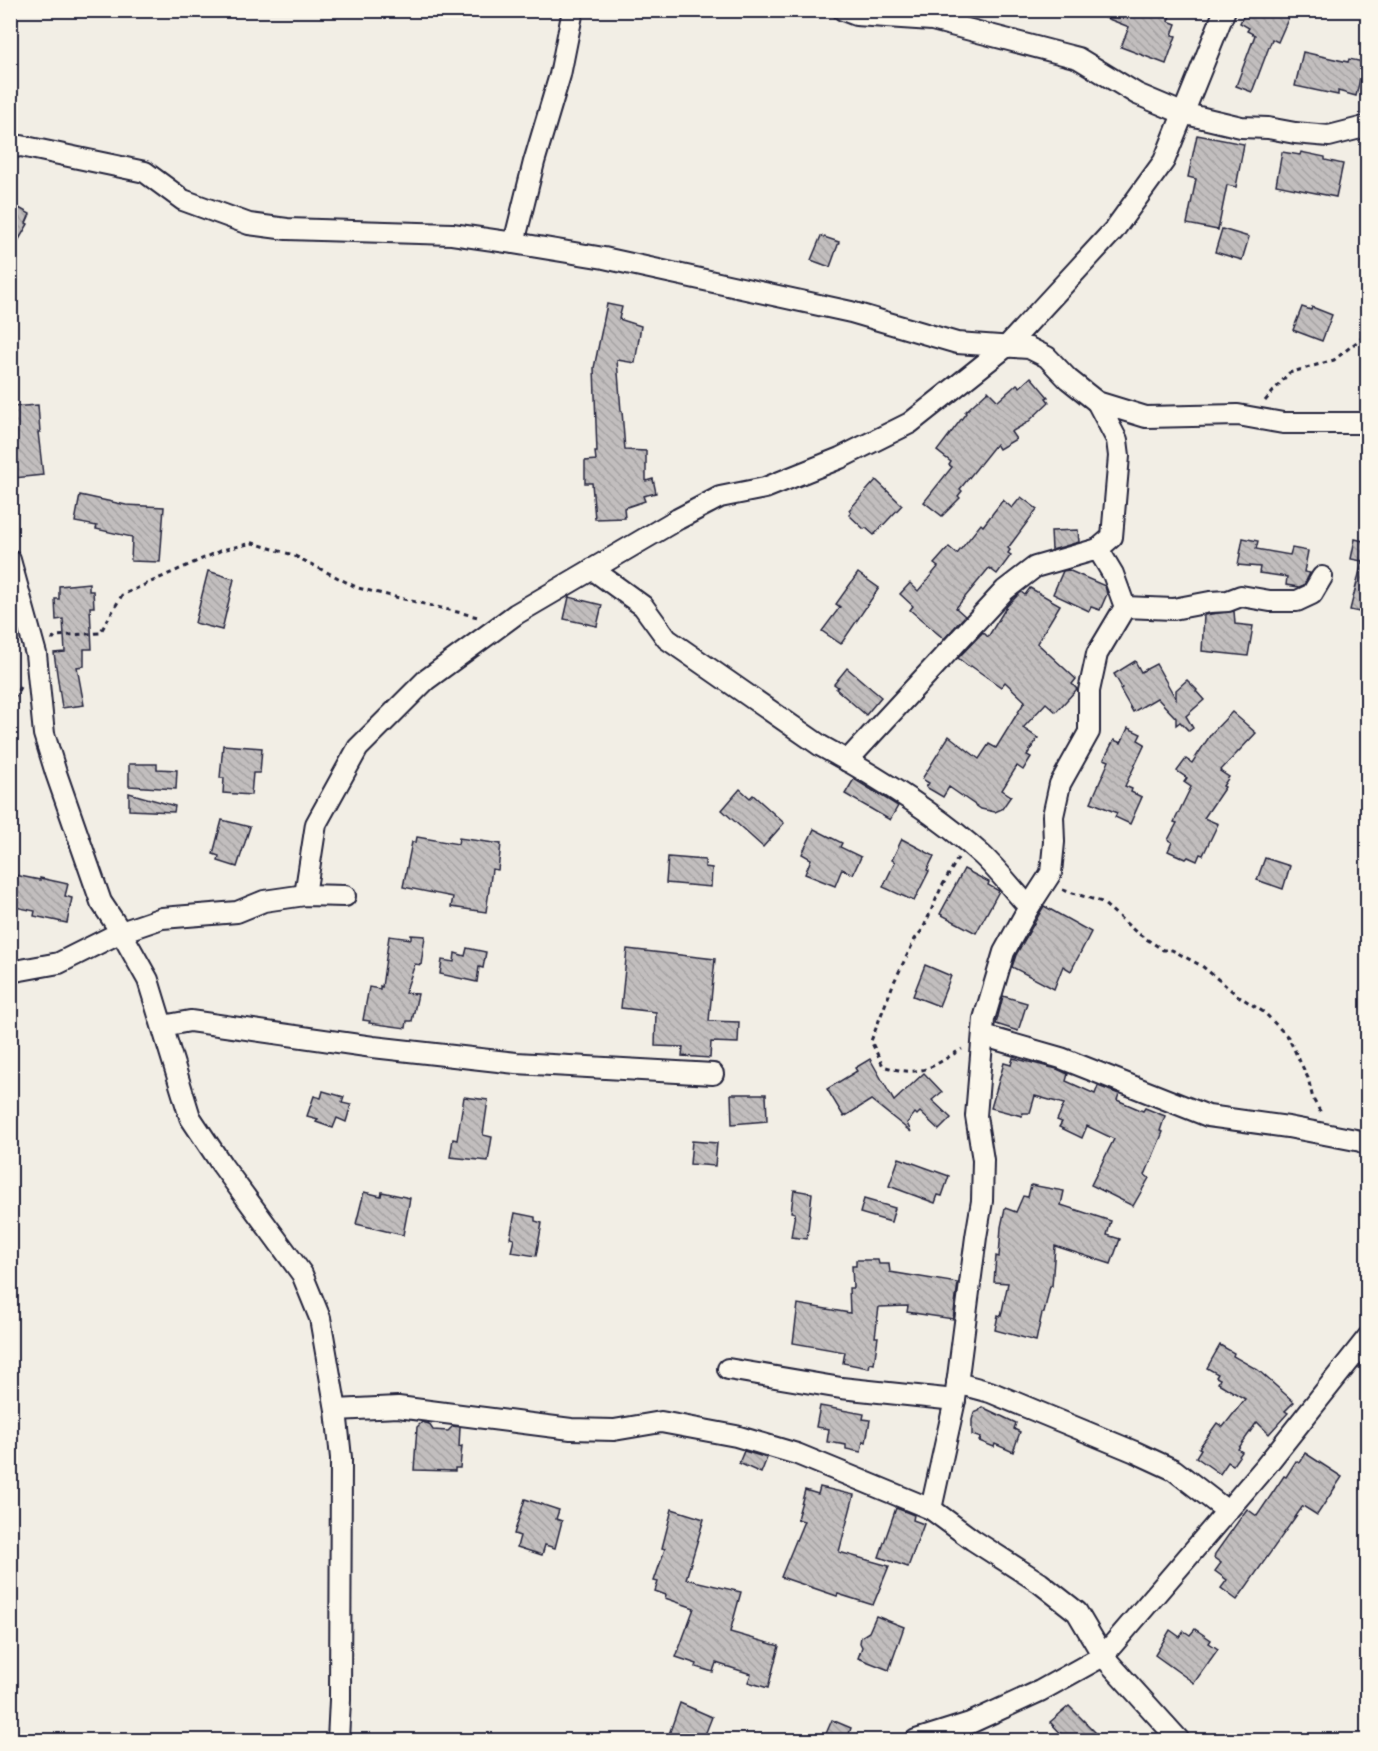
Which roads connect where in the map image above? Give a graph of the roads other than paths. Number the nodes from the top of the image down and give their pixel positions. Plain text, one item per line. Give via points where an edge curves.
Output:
1 (573, 10) edge
2 (1226, 10) edge
3 (852, 12) edge
4 (1182, 112) junction
5 (1368, 126) edge
6 (10, 148) edge
7 (514, 243) junction
8 (1007, 346) junction
9 (1097, 402) junction
10 (1368, 423) edge
11 (1098, 549) junction
12 (10, 560) edge
13 (592, 569) junction
14 (1322, 577) dead end
15 (1125, 607) junction
16 (847, 761) junction
17 (305, 895) junction
18 (345, 896) dead end
19 (1029, 907) junction
20 (121, 932) junction
21 (10, 972) edge
22 (163, 1026) junction
23 (984, 1036) junction
24 (713, 1074) dead end
25 (1368, 1145) edge
26 (1368, 1337) edge
27 (728, 1369) dead end
28 (956, 1391) junction
29 (336, 1410) junction
30 (931, 1509) junction
31 (1227, 1511) junction
32 (1103, 1656) junction
33 (338, 1740) edge
34 (916, 1740) edge
35 (1179, 1740) edge

1 - 7 street via 561,75
2 - 4 street
3 - 4 street via 932,21 1078,58 1137,94
4 - 5 street via 1241,127 1329,136
4 - 8 street via 1164,161 1114,230
6 - 7 street via 21,146 145,172 183,200 249,224 287,229 452,234
7 - 8 street via 604,258 850,312 957,343
8 - 9 street via 1029,348 1047,357
8 - 13 street via 910,423 840,458 765,488 720,497
9 - 10 street via 1146,417 1192,414 1244,416 1282,423
9 - 11 street via 1116,440 1119,456 1112,537
11 - 15 street via 1113,574
11 - 16 street via 1035,567 1005,590
12 - 20 street via 36,654 44,734 101,902
13 - 16 street via 643,606 667,639
13 - 17 street via 516,614 426,680 358,748 316,824
14 - 15 street via 1312,594 1297,601 1241,596 1228,602 1173,609
15 - 19 street via 1097,654 1089,691 1089,732 1060,784 1053,816 1051,873
16 - 19 street via 937,819 981,855
17 - 18 street
17 - 20 street via 264,901 237,912 162,918
19 - 23 street via 1004,952 984,1019
20 - 21 street via 59,963
20 - 22 street via 148,980
22 - 24 street via 190,1021 516,1063
22 - 29 street via 190,1117 302,1274 320,1318
23 - 25 street via 1061,1058 1208,1116 1288,1127
23 - 28 street via 976,1116 983,1160 982,1201
26 - 31 street
27 - 28 street via 841,1388
28 - 30 street
28 - 31 street via 990,1392 1164,1466
29 - 30 street via 398,1407 571,1429 614,1430 661,1422 736,1436 797,1454
29 - 33 street via 341,1458
30 - 32 street via 1077,1612
31 - 32 street
32 - 34 street via 970,1723
32 - 35 street

